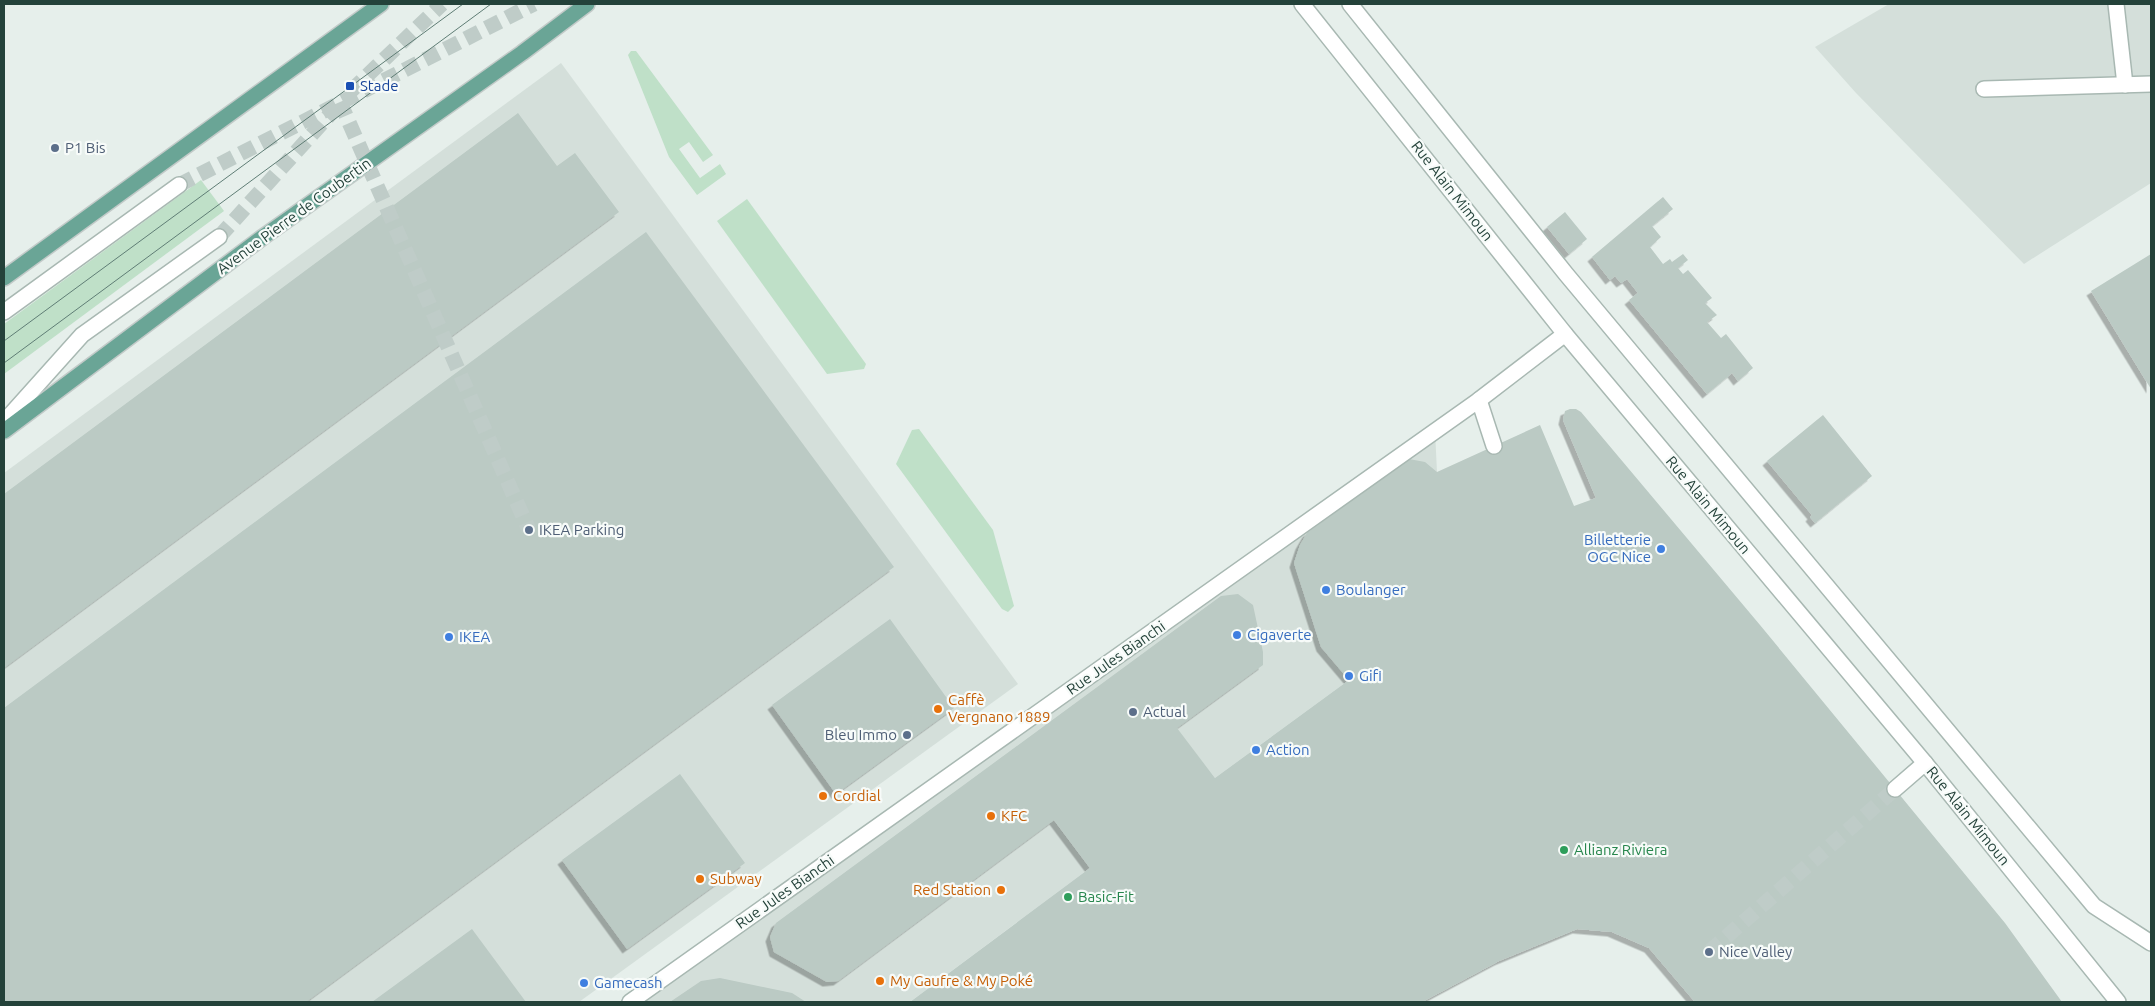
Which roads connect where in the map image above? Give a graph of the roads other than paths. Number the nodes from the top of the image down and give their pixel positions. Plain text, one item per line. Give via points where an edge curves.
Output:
1 (381, 4) edge
2 (587, 4) edge
3 (1302, 4) edge
4 (1350, 4) edge
5 (2116, 4) edge
6 (2151, 84) edge
7 (2126, 85) junction
8 (1984, 89) dead end
9 (179, 185) tunnel mouth
10 (219, 237) tunnel mouth
11 (4, 278) edge
12 (4, 312) edge
13 (1565, 334) junction
14 (1479, 400) junction
15 (4, 422) edge
16 (4, 431) edge
17 (1494, 446) dead end
18 (1925, 763) junction
19 (1895, 789) tunnel mouth
20 (2151, 943) edge
21 (630, 1002) edge
22 (2118, 1002) edge

1 - 11 main road
2 - 16 main road, Avenue Pierre de Coubertin via 264,237
3 - 13 street, Rue Alain Mimoun
4 - 20 street via 1566,274 2094,906
5 - 7 street
6 - 7 street
7 - 8 street
9 - 12 street
10 - 15 street via 82,335
13 - 14 street, Rue Jules Bianchi
13 - 18 street, Rue Alain Mimoun
14 - 17 street
14 - 21 street, Rue Jules Bianchi
18 - 19 street
18 - 22 street, Rue Alain Mimoun

